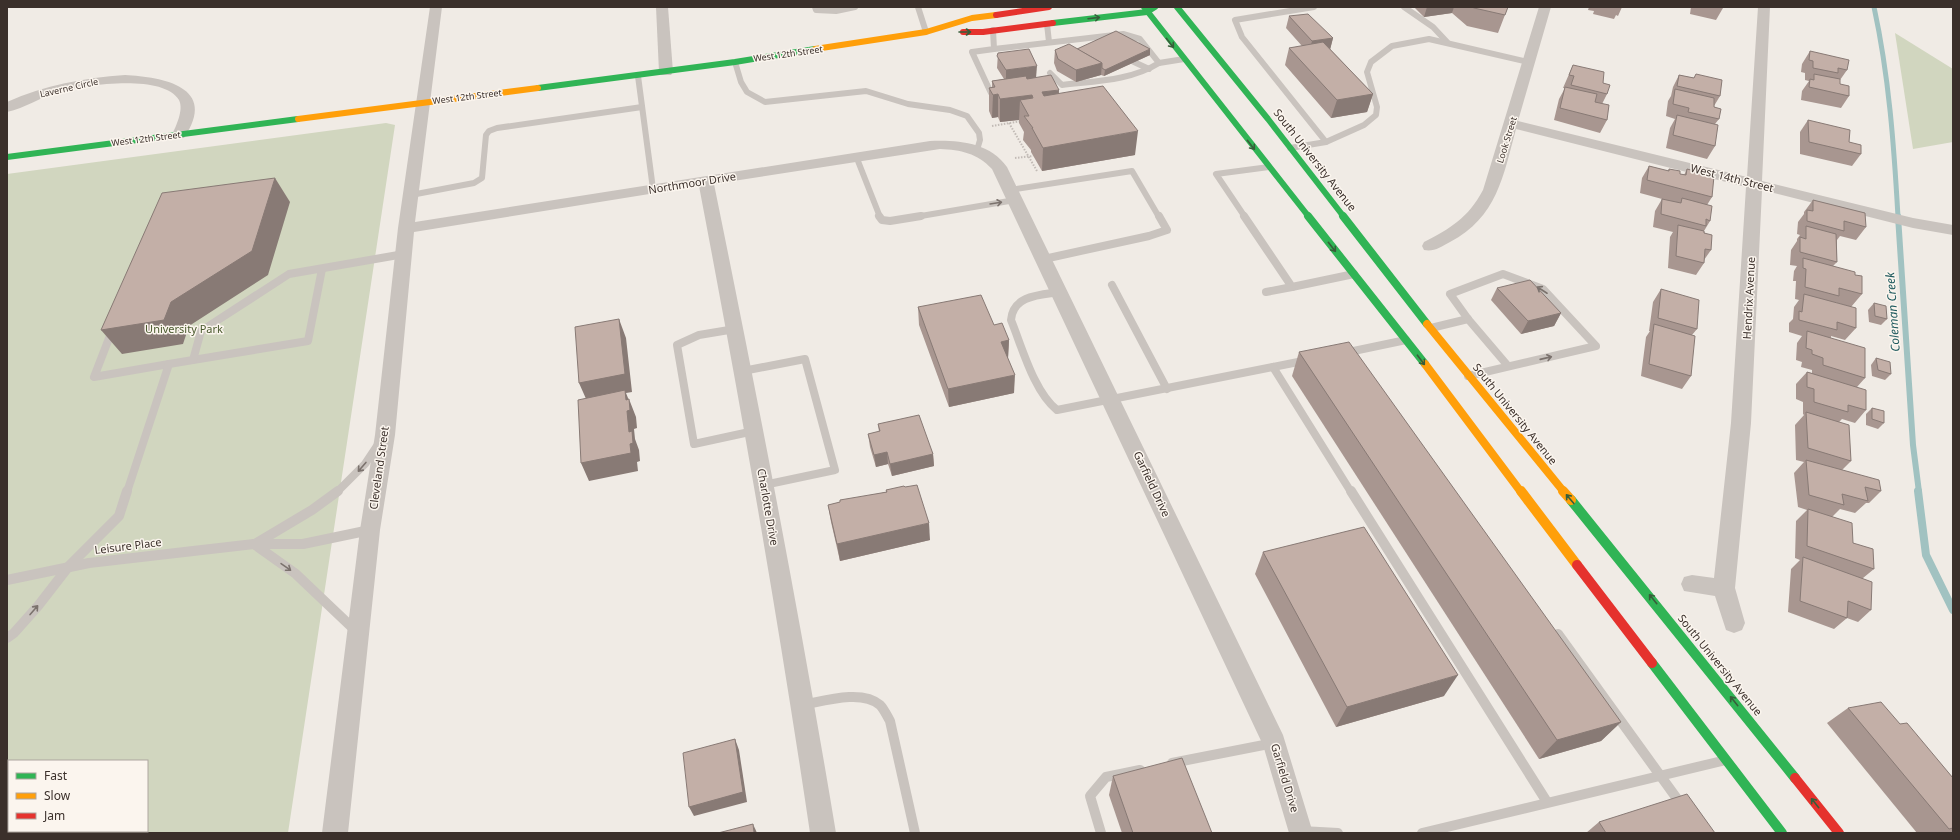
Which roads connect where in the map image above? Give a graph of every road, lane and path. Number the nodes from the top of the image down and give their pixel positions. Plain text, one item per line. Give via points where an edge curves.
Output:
1 (436, 7) edge
2 (662, 7) edge
3 (815, 7) edge
4 (855, 7) edge
5 (918, 7) edge
6 (1049, 7) edge
7 (1155, 7) edge
8 (1177, 7) edge
9 (1314, 7) edge
10 (1404, 7) edge
11 (1544, 7) edge
12 (1764, 7) edge
13 (1145, 9) edge
14 (1047, 24) junction
15 (993, 30) junction
16 (926, 32) junction
17 (1086, 39) junction
18 (1062, 41) junction
19 (1049, 42) junction
20 (1447, 42) junction
21 (1100, 44) edge
22 (1073, 46) edge
23 (1003, 48) junction
24 (994, 49) junction
25 (1008, 57) edge
26 (1184, 60) junction
27 (736, 62) junction
28 (1134, 62) edge
29 (1528, 62) junction
30 (1159, 63) junction
31 (1149, 69) junction
32 (1118, 70) edge
33 (666, 72) junction
34 (1050, 73) dead end
35 (1132, 75) junction
36 (638, 76) junction
37 (1006, 91) edge
38 (422, 103) junction
39 (642, 107) junction
40 (7, 108) edge
41 (1024, 121) edge
42 (1009, 123) junction
43 (1512, 124) junction
44 (989, 126) dead end
45 (179, 135) junction
46 (1326, 142) junction
47 (1290, 148) junction
48 (977, 150) junction
49 (856, 156) junction
50 (7, 158) edge
51 (1268, 167) junction
52 (706, 182) junction
53 (1755, 184) junction
54 (1044, 185) junction
55 (653, 189) junction
56 (411, 195) junction
57 (1013, 195) junction
58 (406, 228) junction
59 (1953, 230) edge
60 (1430, 246) dead end
61 (404, 254) junction
62 (1044, 259) junction
63 (322, 269) junction
64 (1354, 274) junction
65 (1112, 285) dead end
66 (1292, 287) junction
67 (1060, 292) junction
68 (1266, 292) dead end
69 (1468, 319) junction
70 (116, 320) edge
71 (1431, 328) junction
72 (735, 329) junction
73 (1406, 340) junction
74 (1332, 355) edge
75 (1317, 358) edge
76 (192, 360) junction
77 (169, 364) junction
78 (1508, 366) junction
79 (1273, 367) junction
80 (743, 371) junction
81 (1468, 376) junction
82 (1167, 389) junction
83 (1112, 400) junction
84 (754, 431) junction
85 (385, 435) junction
86 (764, 485) junction
87 (370, 530) junction
88 (254, 544) junction
89 (69, 566) junction
90 (7, 580) edge
91 (1692, 584) dead end
92 (1724, 588) junction
93 (1734, 623) dead end
94 (1553, 628) edge
95 (359, 634) junction
96 (7, 638) edge
97 (803, 705) junction
98 (1275, 743) junction
99 (1725, 760) junction
100 (1660, 776) junction
101 (1547, 802) junction
102 (1688, 814) edge
103 (1302, 832) edge
104 (335, 833) edge
105 (823, 833) edge
106 (915, 833) edge
107 (1101, 833) edge
108 (1338, 833) edge
109 (1422, 833) edge
110 (1782, 833) edge
111 (1839, 833) edge

1 - 38 street, Cleveland Street
2 - 33 street
3 - 4 lane via 816,10 836,11
5 - 16 lane
6 - 16 main road, West 12th Street via 972,18
7 - 13 main road, West 12th Street
8 - 47 main road, South University Avenue
9 - 46 lane via 1235,20 1242,37
10 - 20 lane via 1437,28
11 - 29 street, Look Street
12 - 53 street, Hendrix Avenue
14 -> 13 main road, West 12th Street
13 -> 26 main road
14 - 15 main road, West 12th Street
14 - 19 lane
16 -> 15 main road, West 12th Street
15 - 24 lane
16 - 27 main road, West 12th Street
17 - 18 lane
17 - 21 lane
17 - 30 lane via 1123,34 1140,39
18 - 19 lane
18 - 22 lane
19 - 23 lane
20 - 29 lane
20 - 46 lane via 1429,38 1418,40 1392,46 1379,55 1371,62 1367,72 1377,107 1376,115 1364,125
23 - 24 lane
23 - 25 lane
24 - 37 lane via 972,52 991,93
26 - 30 lane
26 -> 51 main road
27 - 33 main road, West 12th Street
27 - 48 lane via 742,86 751,98 765,102 866,91 908,104 950,110 967,116 978,133 980,140
28 - 31 lane
29 - 43 street, Look Street
30 - 31 lane
31 - 35 lane
32 - 35 lane
33 - 36 main road, West 12th Street
34 - 35 lane via 1062,86
36 - 38 main road, West 12th Street
36 - 39 lane
38 - 45 main road, West 12th Street
38 - 56 street, Cleveland Street
39 - 55 lane
39 - 56 lane via 489,131 486,136 482,178 474,183
40 - 45 street, Laverne Circle via 34,96 73,85 111,79 141,80 170,86 184,96 187,112
41 - 42 path
42 - 44 path
42 - 54 path
43 - 53 street, West 14th Street
43 - 60 street, Look Street via 1491,190 1483,205 1458,231
45 - 50 main road, West 12th Street
46 - 47 lane
47 - 71 main road, South University Avenue
48 - 49 street, Northmoor Drive via 958,145 930,145
48 - 57 street, Garfield Drive via 994,162
49 - 52 street, Northmoor Drive
49 -> 57 lane via 882,220 890,221 978,205
51 -> 64 main road
51 - 66 lane via 1216,174
52 - 55 street, Northmoor Drive
52 - 72 street, Charlotte Drive
53 - 59 street, West 14th Street via 1913,224
53 - 92 street, Hendrix Avenue via 1742,423
54 - 57 lane
54 - 62 lane via 1132,171 1167,230
55 - 58 street, Northmoor Drive
56 - 58 street, Cleveland Street
57 - 62 street, Garfield Drive
58 - 61 street, Cleveland Street
61 - 63 lane
61 - 85 street, Cleveland Street
62 - 67 street, Garfield Drive
63 - 76 lane via 289,274 201,331
63 - 76 lane via 308,341
64 - 66 lane
64 - 73 main road
65 - 82 lane
66 - 68 lane
67 - 83 street, Garfield Drive
67 - 83 lane via 1022,300 1014,305 1011,312 1011,320 1038,385 1049,405 1056,410
69 - 71 lane
69 - 78 lane
78 -> 69 lane via 1596,346 1543,289 1503,274 1450,294
70 - 77 lane via 94,377
71 - 81 main road, South University Avenue
72 - 80 street, Charlotte Drive
72 - 84 lane via 699,335 677,345 694,444
73 - 74 lane via 1357,354
73 -> 99 main road
75 - 79 lane
76 - 77 lane
77 - 89 lane via 119,516
78 - 81 lane
79 - 82 lane
79 - 101 lane
80 - 84 street, Charlotte Drive
80 - 86 lane via 805,359 835,470
111 -> 81 main road, South University Avenue via 1641,585
82 - 83 lane
83 - 98 street, Garfield Drive
84 - 86 street, Charlotte Drive
85 - 87 street, Cleveland Street
85 -> 88 lane, Leisure Place via 363,466 340,488 286,526
86 - 97 street, Charlotte Drive
87 - 88 lane, Leisure Place via 303,544
87 - 95 street, Cleveland Street
88 - 89 lane, Leisure Place
88 -> 95 lane via 296,574
89 - 90 lane, Leisure Place
96 -> 89 lane via 38,606
91 - 92 street
92 - 93 street, Hendrix Avenue
94 - 100 lane
95 - 104 street, Cleveland Street
97 - 105 street, Charlotte Drive
97 - 106 lane via 856,697 871,699 880,705 890,721
98 - 103 street, Garfield Drive
98 - 107 lane via 1106,777 1090,796
99 - 100 lane
99 - 110 main road
100 - 101 lane
100 - 102 lane
101 - 109 lane
103 - 108 lane

